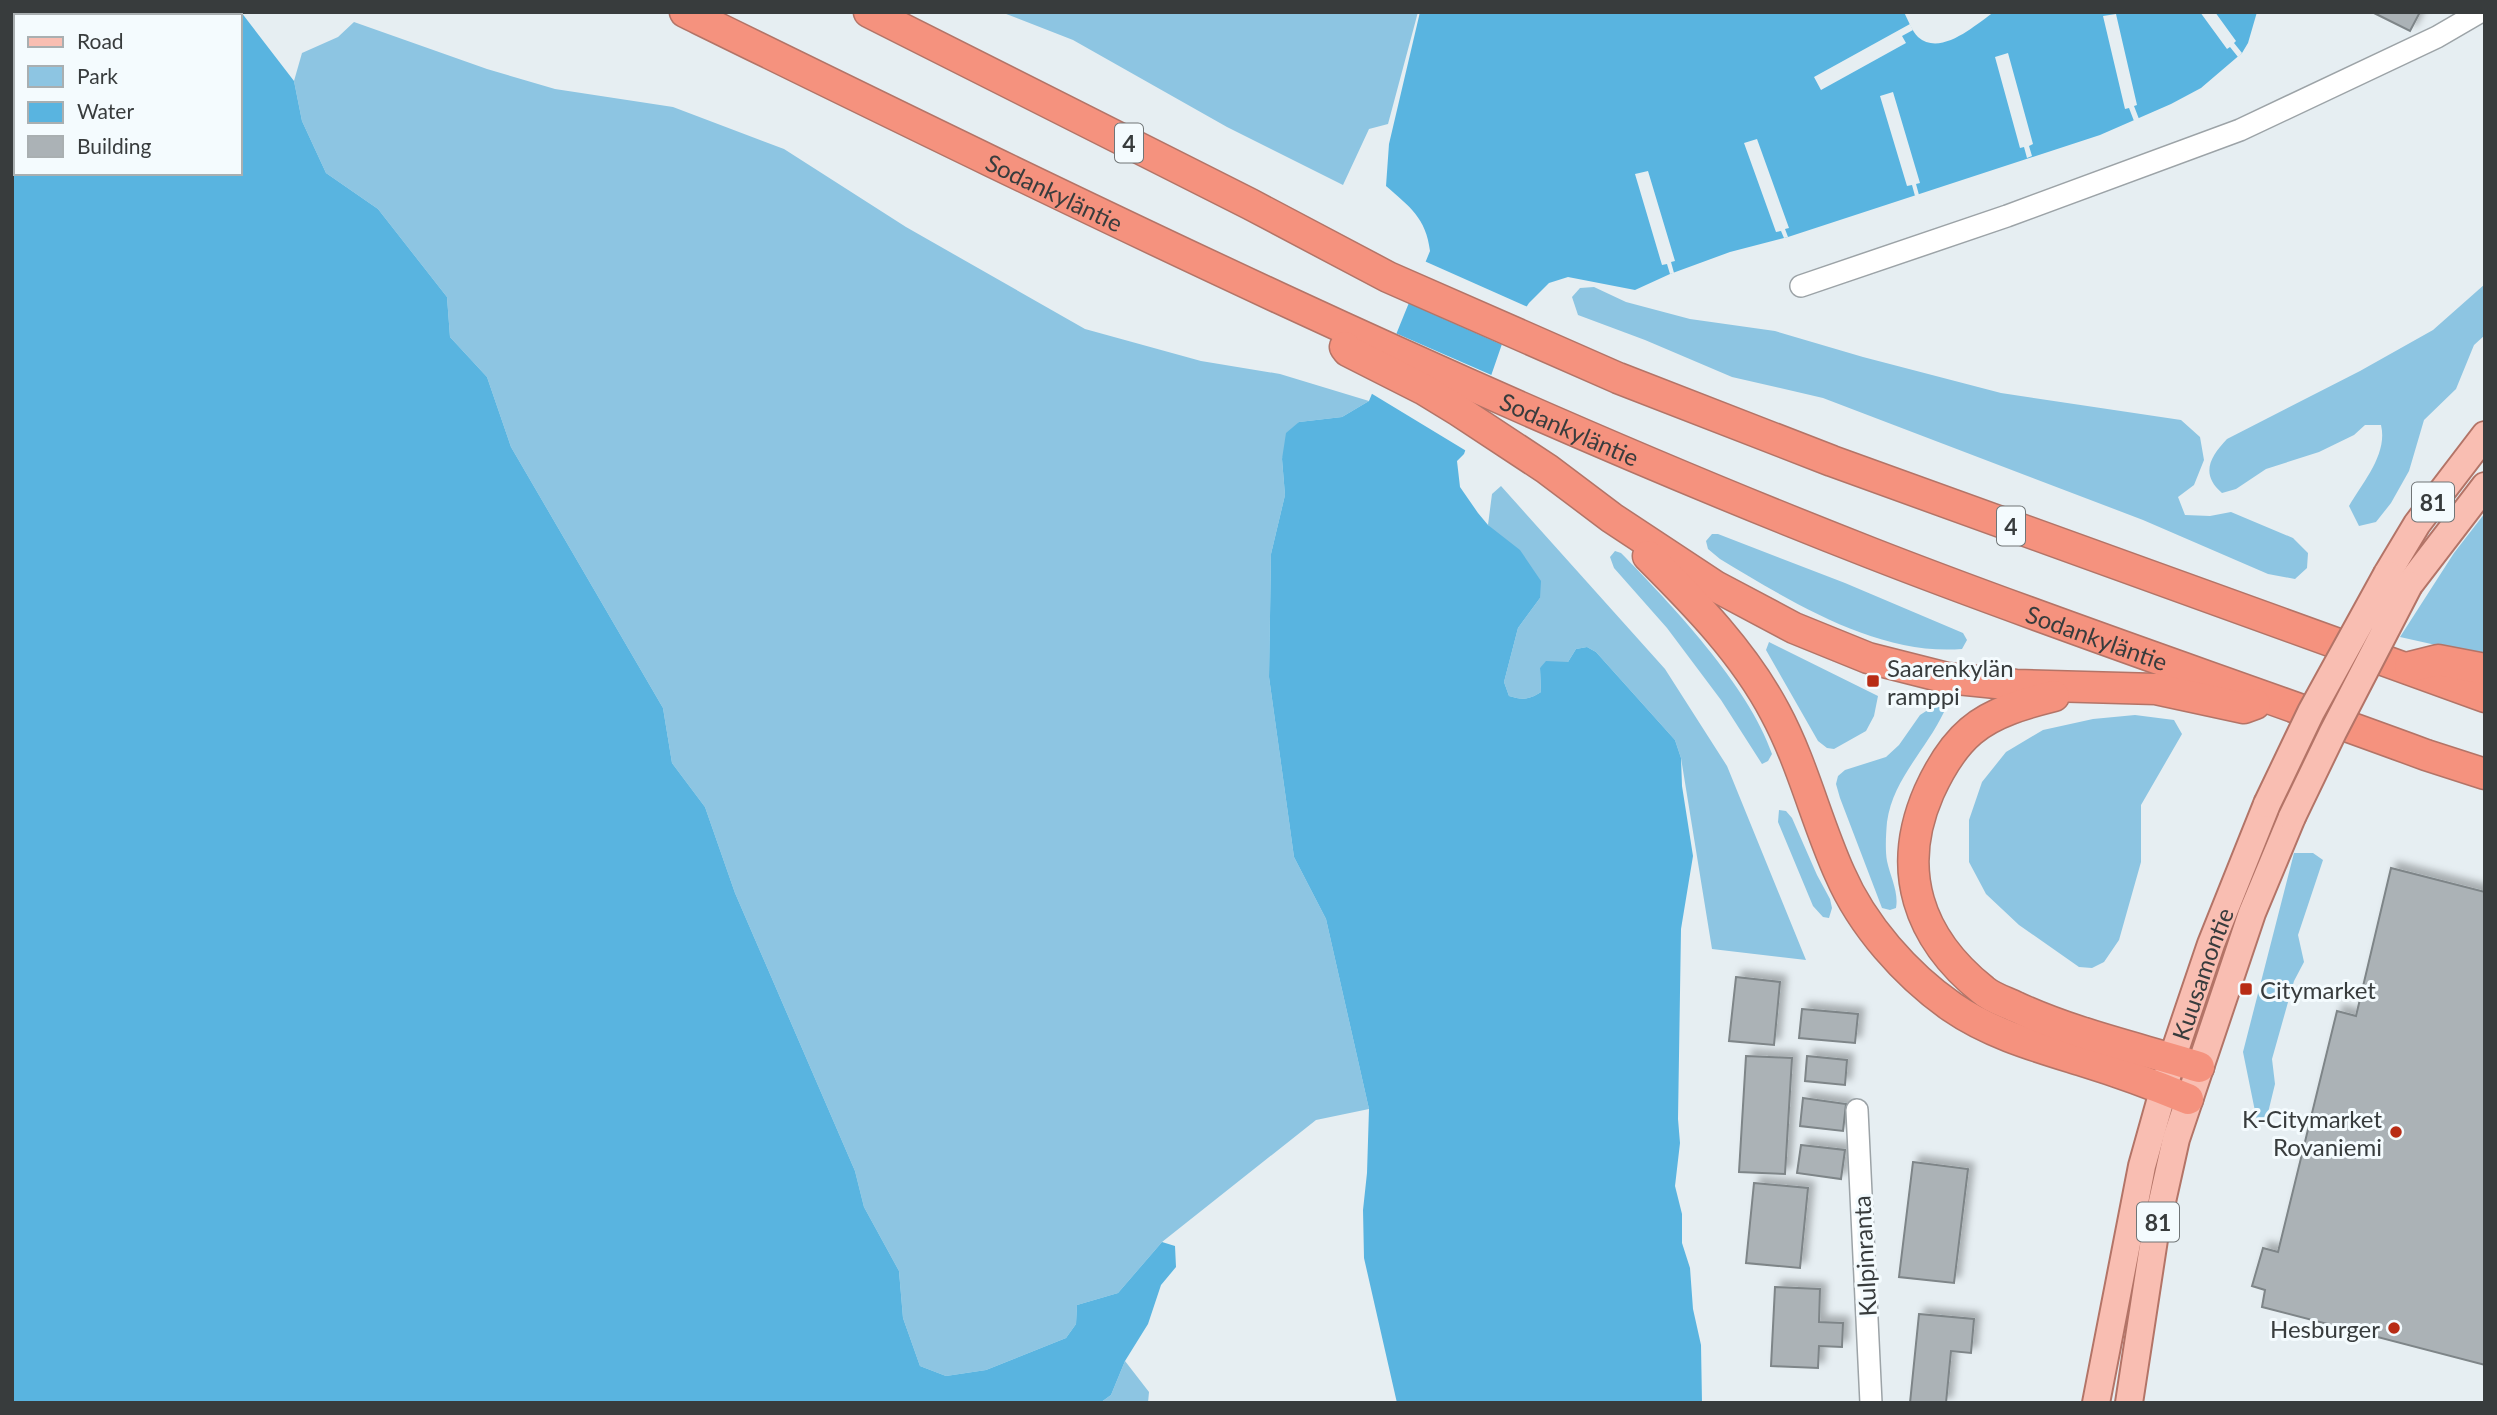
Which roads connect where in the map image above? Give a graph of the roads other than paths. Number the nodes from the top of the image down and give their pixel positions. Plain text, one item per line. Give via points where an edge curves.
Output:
1 (685, 12) edge
2 (869, 12) edge
3 (2480, 12) edge
4 (1801, 286) dead end
5 (1370, 351) junction
6 (2485, 435) edge
7 (2485, 486) edge
8 (1612, 518) junction
9 (2398, 580) junction
10 (2406, 668) junction
11 (2485, 670) edge
12 (2082, 688) junction
13 (2485, 697) edge
14 (2272, 698) junction
15 (2485, 774) edge
16 (2185, 1063) junction
17 (2176, 1094) junction
18 (1857, 1110) dead end
19 (1871, 1403) edge
20 (2096, 1403) edge
21 (2129, 1403) edge

1 - 5 highway, Sodankyläntie via 1327,320 1348,351
2 - 10 highway, 4 via 1388,277 1618,378 1832,461
3 - 4 street via 2240,130
5 - 8 highway via 1548,469
5 - 14 highway, Sodankyläntie via 1521,407 1871,553
6 - 9 main road, 81 via 2417,524
7 - 9 main road, 81
8 - 12 highway via 1715,586 1794,628 1868,658 1947,678
8 - 17 highway via 1749,669 1796,753 1840,875 1862,915 1900,961 1954,1009 1993,1030
9 - 16 main road, Kuusamontie / 81, bridge
9 - 16 main road, Kuusamontie / 81, bridge via 2311,712 2267,804 2211,944
10 - 11 highway via 2438,660
10 - 13 highway, 4
12 - 14 highway via 2157,689 2244,708
12 - 16 highway via 2014,707 1972,730 1953,750 1937,774 1913,837 1912,870 1918,898 1929,928 1949,958 1985,992 2087,1034
14 - 15 highway, Sodankyläntie
16 - 17 main road, Kuusamontie / 81
17 - 20 main road, Kuusamontie / 81 via 2142,1166
17 - 21 main road, Kuusamontie / 81 via 2176,1139 2155,1233
18 - 19 street, Kulpinranta

